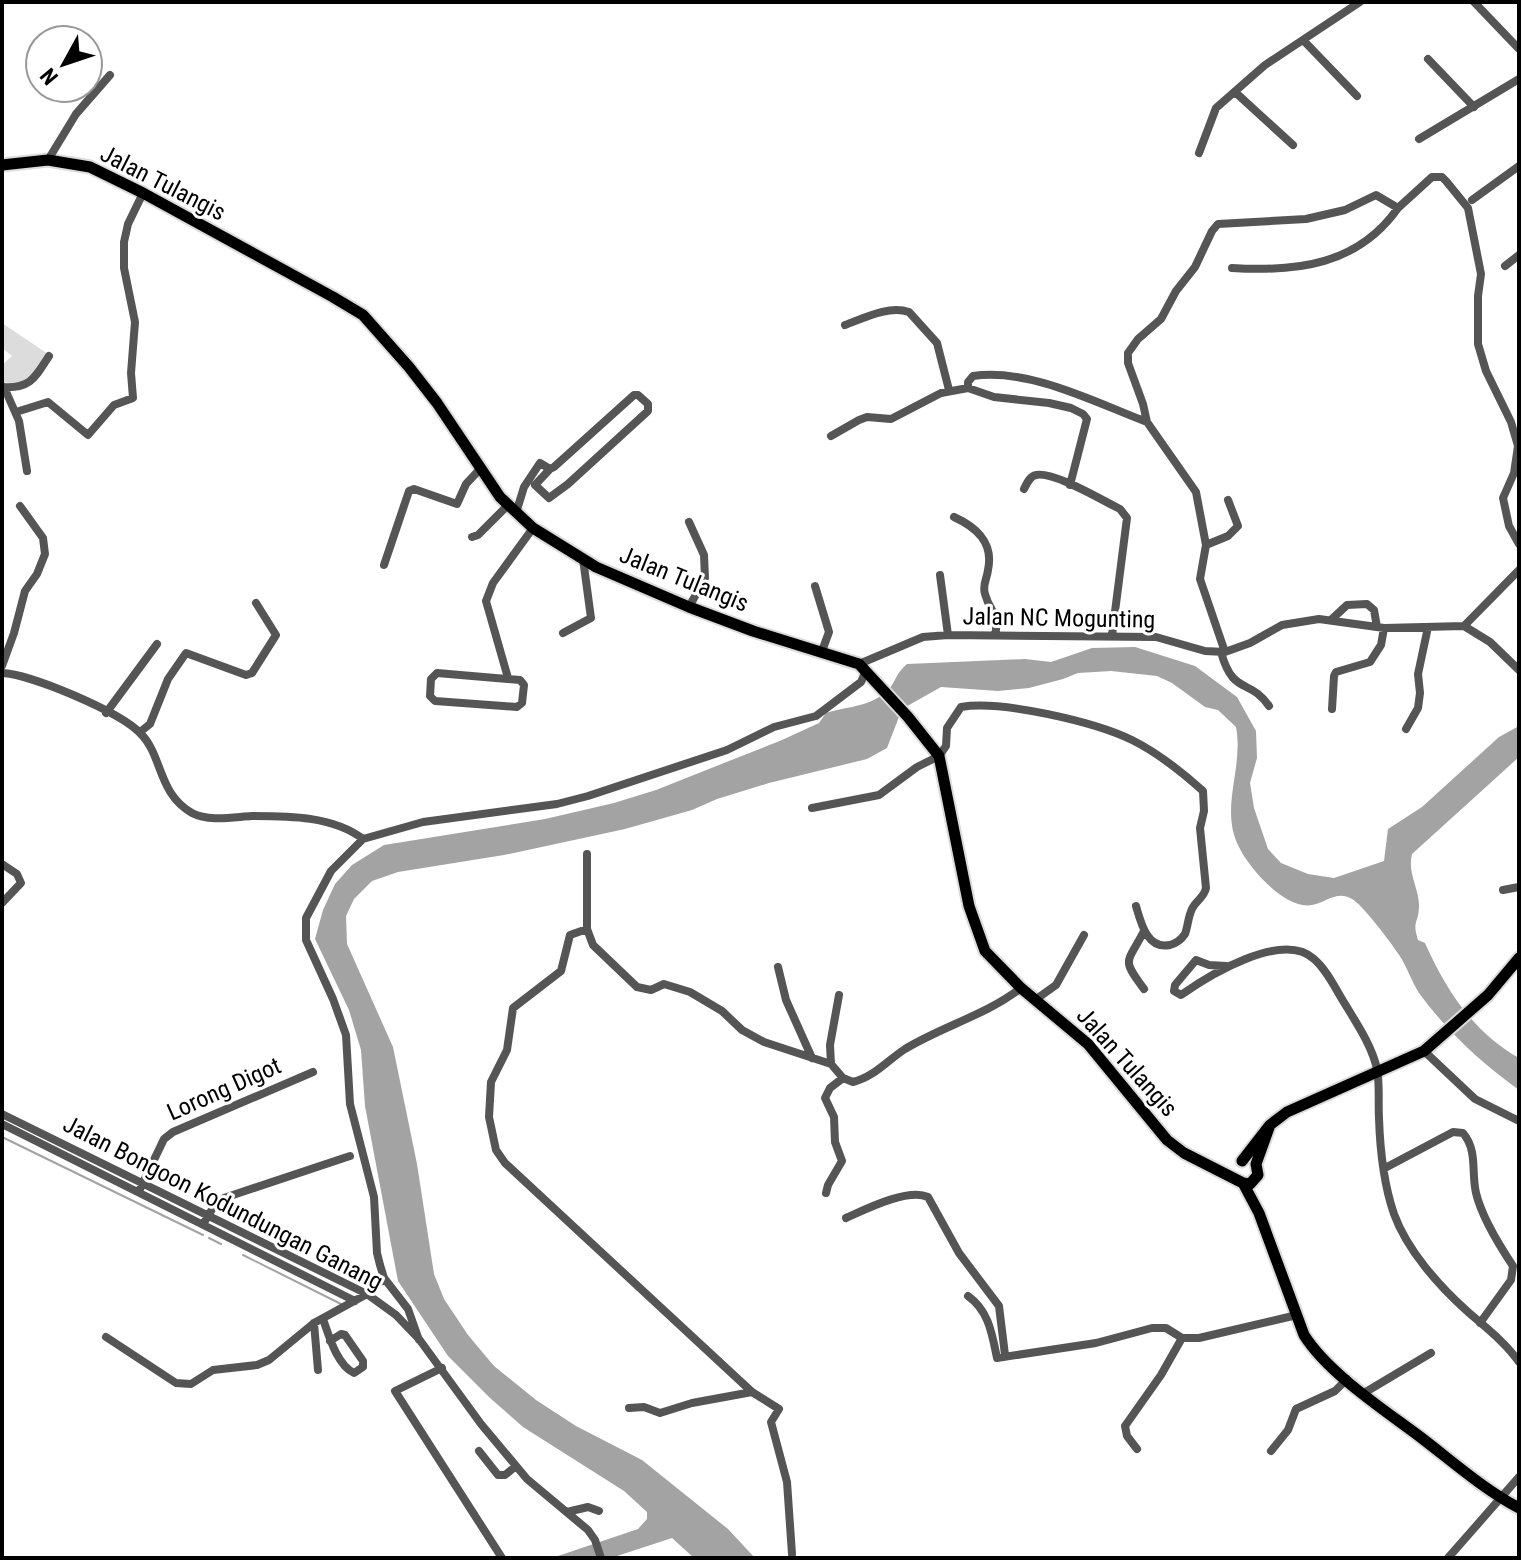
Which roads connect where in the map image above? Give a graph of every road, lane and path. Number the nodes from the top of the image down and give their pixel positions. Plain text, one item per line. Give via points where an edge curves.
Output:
1 (1360, 2) edge
2 (1474, 2) edge
3 (1303, 40) junction
4 (1519, 49) edge
5 (1428, 59) dead end
6 (110, 75) dead end
7 (1519, 79) edge
8 (1235, 92) junction
9 (1357, 96) dead end
10 (1474, 107) junction
11 (1419, 139) dead end
12 (1293, 145) dead end
13 (1199, 153) dead end
14 (48, 160) junction
15 (2, 165) edge
16 (1519, 166) edge
17 (143, 193) junction
18 (1472, 200) dead end
19 (1398, 208) junction
20 (1519, 255) edge
21 (1505, 266) dead end
22 (1232, 268) dead end
23 (845, 325) dead end
24 (49, 356) dead end
25 (3, 387) edge
26 (968, 388) junction
27 (949, 390) junction
28 (16, 412) junction
29 (1147, 422) junction
30 (831, 436) dead end
31 (480, 469) junction
32 (550, 469) junction
33 (27, 471) dead end
34 (1070, 485) junction
35 (524, 487) junction
36 (1024, 489) dead end
37 (1228, 500) dead end
38 (20, 506) dead end
39 (509, 506) junction
40 (954, 517) dead end
41 (689, 522) dead end
42 (533, 528) junction
43 (472, 537) dead end
44 (1519, 544) edge
45 (1206, 545) junction
46 (583, 559) junction
47 (384, 565) dead end
48 (1519, 570) edge
49 (940, 575) dead end
50 (815, 586) dead end
51 (256, 603) dead end
52 (689, 607) junction
53 (1332, 619) junction
54 (1464, 626) junction
55 (1428, 627) junction
56 (1381, 628) junction
57 (563, 633) dead end
58 (948, 635) junction
59 (995, 635) junction
60 (1112, 635) junction
61 (6, 644) edge
62 (157, 644) dead end
63 (822, 651) junction
64 (1223, 652) junction
65 (2, 666) edge
66 (863, 667) junction
67 (1519, 670) edge
68 (2, 673) edge
69 (508, 678) junction
70 (1269, 706) dead end
71 (110, 708) junction
72 (1332, 709) dead end
73 (145, 728) junction
74 (1406, 729) dead end
75 (939, 756) junction
76 (812, 808) dead end
77 (363, 839) junction
78 (587, 854) dead end
79 (2, 864) edge
80 (1519, 887) edge
81 (1503, 890) dead end
82 (2, 903) edge
83 (1136, 906) dead end
84 (587, 929) junction
85 (1144, 931) junction
86 (1084, 935) dead end
87 (1519, 958) edge
88 (1209, 965) junction
89 (1226, 966) junction
90 (778, 967) dead end
91 (1210, 976) junction
92 (1021, 988) junction
93 (1144, 989) dead end
94 (839, 995) dead end
95 (1035, 1000) junction
96 (1424, 1051) junction
97 (812, 1058) junction
98 (831, 1064) junction
99 (1377, 1071) junction
100 (313, 1072) dead end
101 (843, 1078) junction
102 (2, 1114) edge
103 (1519, 1121) edge
104 (2, 1124) edge
105 (1270, 1125) junction
106 (350, 1156) dead end
107 (1240, 1162) junction
108 (1256, 1164) junction
109 (1212, 1165) junction
110 (1385, 1168) junction
111 (111, 1174) junction
112 (1246, 1182) junction
113 (140, 1189) junction
114 (826, 1193) dead end
115 (846, 1218) dead end
116 (205, 1221) junction
117 (1516, 1263) edge
118 (384, 1278) junction
119 (367, 1294) junction
120 (968, 1296) dead end
121 (355, 1301) junction
122 (1297, 1315) junction
123 (318, 1321) junction
124 (1480, 1323) junction
125 (106, 1337) dead end
126 (1182, 1338) junction
127 (419, 1340) junction
128 (330, 1341) junction
129 (1431, 1353) dead end
130 (1005, 1355) junction
131 (1517, 1356) edge
132 (442, 1368) junction
133 (318, 1370) dead end
134 (1347, 1379) junction
135 (752, 1392) junction
136 (1364, 1393) junction
137 (629, 1408) dead end
138 (1137, 1449) dead end
139 (479, 1451) dead end
140 (1271, 1451) dead end
141 (516, 1466) junction
142 (1519, 1477) edge
143 (1500, 1497) junction
144 (1519, 1508) edge
145 (599, 1511) dead end
146 (567, 1512) junction
147 (792, 1554) dead end
148 (502, 1558) edge
149 (601, 1558) edge
150 (1448, 1558) edge

1 - 3 street
2 - 4 street
3 - 8 street
3 - 9 street
5 - 10 street
6 - 14 street via 76,114
7 - 10 street
8 - 12 street
8 - 13 street via 1216,108
10 - 11 street
14 - 15 main road, Jalan Tulangis
14 - 17 main road, Jalan Tulangis via 90,167
16 - 18 street
17 - 28 street via 124,242 135,322 133,398 114,405 88,435 48,402
17 - 31 main road, Jalan Tulangis via 363,315 437,403
19 - 22 street via 1385,227 1363,243 1319,263 1293,269
19 - 29 street via 1373,195 1329,215 1214,227 1161,319 1128,353
19 - 44 street via 1432,177 1442,177 1466,204 1481,274 1481,355 1518,446 1503,498
20 - 21 street
23 - 27 street via 885,312 909,312 937,343
24 - 25 street via 29,383
25 - 28 street
26 - 27 street
26 - 29 street via 973,376 1023,377
26 - 34 street via 1085,415
27 - 30 street via 891,419 867,417
28 - 33 street
29 - 45 street via 1196,492
31 - 39 main road, Jalan Tulangis
31 - 47 street via 457,504 409,491
32 - 32 street via 634,395 648,404 648,411 549,498 535,485
32 - 35 street via 540,463
34 - 36 street via 1038,474
34 - 60 street via 1120,509 1127,518
35 - 39 street
35 - 39 street
37 - 45 street via 1238,526
38 - 61 street via 43,538 45,554
39 - 42 main road, Jalan Tulangis
39 - 43 street
40 - 59 street via 977,529 984,540 989,568 983,585 997,616
41 - 52 street via 704,555 705,578
42 - 46 main road, Jalan Tulangis
42 - 69 street via 486,601
45 - 64 street via 1200,579
46 - 52 main road, Jalan Tulangis
46 - 57 street via 591,618
48 - 54 street
49 - 58 street
50 - 63 street via 829,632
51 - 73 street via 276,635 252,673 186,653
52 - 63 main road, Jalan Tulangis
53 - 56 street
53 - 56 street via 1347,605 1367,604
53 - 64 street via 1282,625
54 - 55 street
54 - 67 street
55 - 56 street
55 - 74 street via 1418,674 1418,708
56 - 72 street via 1381,645 1370,662 1336,672
58 - 59 street, Jalan NC Mogunting
58 - 66 street, Jalan NC Mogunting via 923,637
59 - 60 street, Jalan NC Mogunting
60 - 64 street, Jalan NC Mogunting via 1156,637
61 - 65 street
62 - 71 street
63 - 66 main road, Jalan Tulangis
64 - 70 street via 1233,681
66 - 75 main road, Jalan Tulangis
66 - 77 street via 861,682 816,716 774,727 727,750 557,804 423,822
68 - 71 street via 42,681
69 - 69 street via 437,673 430,696 435,701 520,706 524,685
71 - 73 street
73 - 77 street via 163,781 193,814 321,821 348,828
75 - 76 street via 879,795
75 - 85 street via 945,751 953,715 976,704 1043,714 1131,740 1186,776 1203,791 1204,894 1194,904 1180,941 1163,946
75 - 92 main road, Jalan Tulangis via 977,932 985,951
77 - 118 street via 324,882 306,918 305,933 346,1035 350,1104 374,1197
78 - 84 street
79 - 82 street via 21,883
80 - 81 street
83 - 85 street
84 - 97 street via 593,945 637,987 683,988 764,1042
84 - 135 street via 570,935 558,974 513,1008 507,1050 491,1082 489,1117 496,1150
85 - 93 street via 1128,961
86 - 95 street via 1056,985
87 - 96 main road via 1488,995
88 - 89 street
88 - 91 street
88 - 91 street via 1193,961 1174,991 1181,995
89 - 91 street
89 - 99 street via 1283,951 1297,950 1313,958 1360,1030
90 - 97 street via 786,1000
92 - 95 main road, Jalan Tulangis
92 - 101 street via 996,1006 906,1048 869,1076 853,1082
94 - 98 street
95 - 109 main road, Jalan Tulangis via 1088,1044 1167,1140
96 - 99 main road
96 - 103 street via 1475,1099
97 - 98 street
98 - 101 street
99 - 105 main road
99 - 110 street
100 - 113 street, Lorong Digot via 168,1135
101 - 114 street via 825,1098 842,1161
102 - 111 street, Jalan Bongoon Kodundungan Ganang
104 - 111 street
105 - 107 main road
105 - 108 main road
106 - 116 street via 224,1198
107 - 108 main road
107 - 109 main road
107 - 112 main road via 1235,1171
108 - 112 main road via 1259,1172
109 - 112 main road, Jalan Tulangis
110 - 117 street via 1453,1132 1463,1133 1474,1156 1479,1201
110 - 124 street via 1394,1214 1405,1236 1445,1289
111 - 113 street, Jalan Bongoon Kodundungan Ganang
112 - 122 main road
113 - 116 street, Jalan Bongoon Kodundungan Ganang
115 - 130 street via 882,1202 928,1197 959,1253 999,1306
116 - 119 street, Jalan Bongoon Kodundungan Ganang
116 - 121 street
117 - 124 street via 1511,1280
118 - 119 street
118 - 127 street via 408,1309
119 - 121 street
119 - 127 street, Jalan Bongoon Kodundungan Ganang
120 - 130 street via 984,1312 997,1358
121 - 123 street
122 - 126 street
122 - 134 main road via 1310,1344
123 - 125 street via 269,1360 213,1370 185,1385
123 - 128 street
123 - 133 street
124 - 131 street
126 - 130 street via 1166,1328 1152,1328 1096,1343
126 - 138 street via 1125,1426
127 - 132 street, Jalan Bongoon Kodundungan Ganang
128 - 128 street via 349,1372 363,1367 345,1335
129 - 136 street
132 - 141 street, Jalan Bongoon Kodundungan Ganang
132 - 148 street via 395,1391
134 - 136 main road
134 - 140 street via 1335,1391 1296,1409
135 - 137 street via 660,1413
135 - 147 street via 779,1409 771,1422 787,1482
136 - 143 main road
139 - 141 street via 498,1475
141 - 146 street, Jalan Bongoon Kodundungan Ganang
142 - 143 street
143 - 144 main road
143 - 150 street
145 - 146 street via 588,1507
146 - 149 street, Jalan Bongoon Kodundungan Ganang via 595,1540

